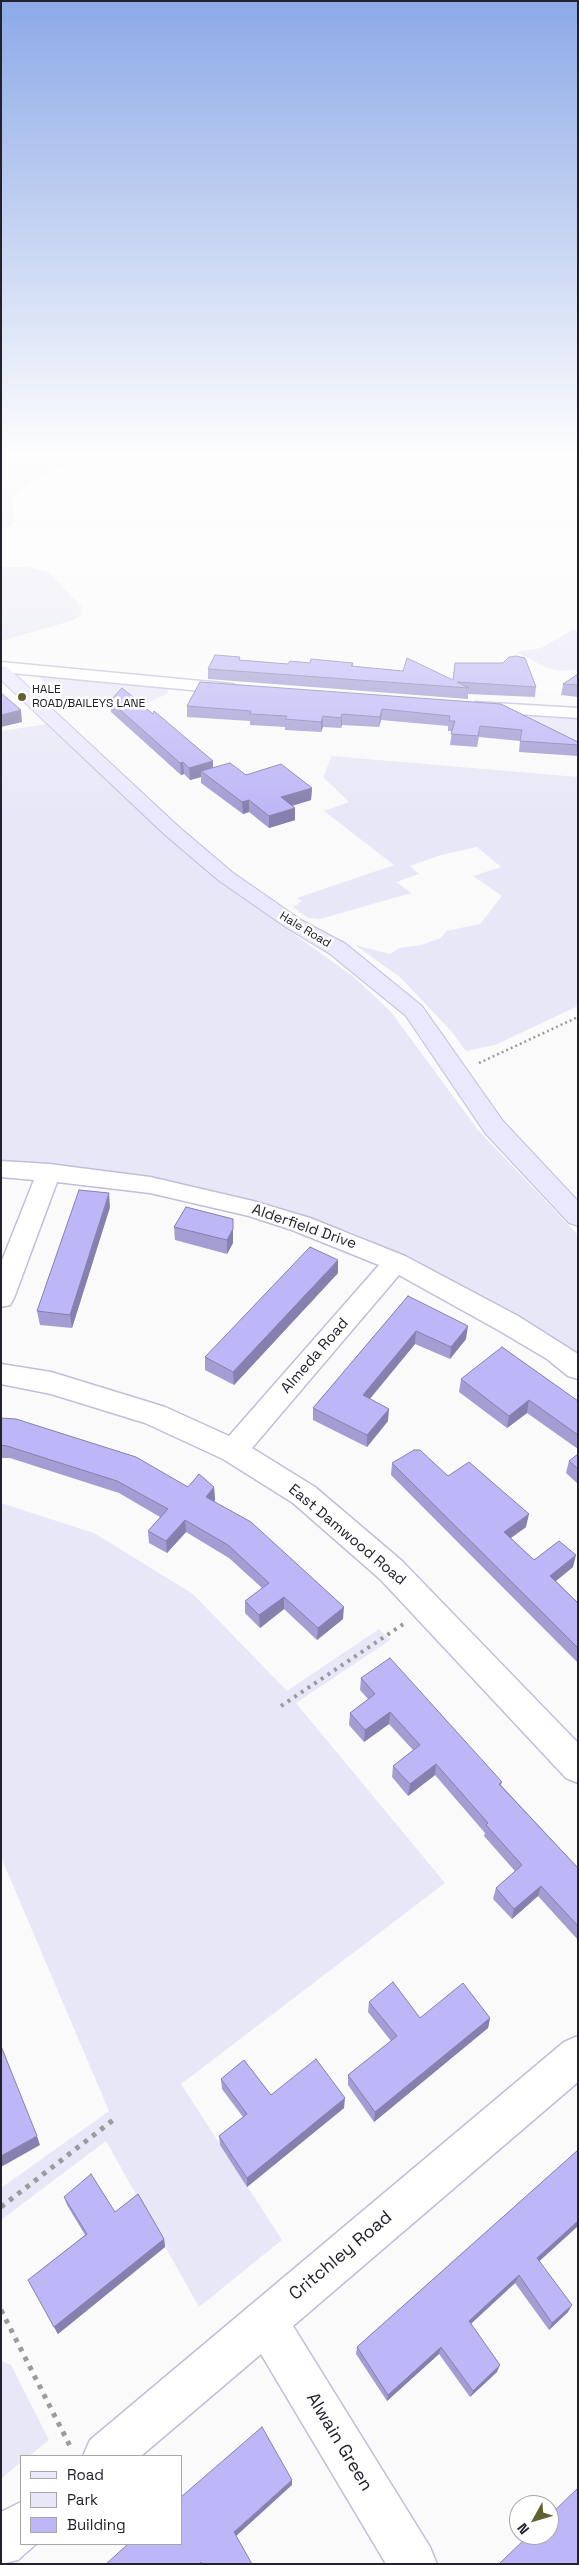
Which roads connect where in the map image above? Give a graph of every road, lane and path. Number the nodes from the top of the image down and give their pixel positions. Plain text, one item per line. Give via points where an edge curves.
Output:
1 (1, 667) edge
2 (1, 671) edge
3 (252, 691) edge
4 (465, 706) edge
5 (578, 714) edge
6 (578, 1016) edge
7 (458, 1073) junction
8 (1, 1169) edge
9 (49, 1172) junction
10 (578, 1217) edge
11 (396, 1262) junction
12 (1, 1298) edge
13 (578, 1369) edge
14 (1, 1374) edge
15 (233, 1451) junction
16 (428, 1607) junction
17 (280, 1706) dead end
18 (578, 1767) edge
19 (578, 2056) edge
20 (118, 2118) dead end
21 (1, 2207) edge
22 (1, 2310) edge
23 (265, 2320) junction
24 (75, 2455) edge
25 (107, 2455) edge
26 (20, 2527) edge
27 (1, 2543) edge
28 (413, 2564) edge

1 - 3 street
2 - 7 street, Hale Road via 171,830 225,876 338,950 414,1011
4 - 5 street
6 - 7 path
7 - 10 street, Hale Road via 494,1127
8 - 9 street, Alderfield Drive
9 - 11 street, Alderfield Drive via 150,1185 253,1209 301,1224
9 - 12 street
11 - 13 street, Alderfield Drive via 557,1352
11 - 15 street, Almeda Road
14 - 15 street, East Damwood Road via 51,1383 155,1415
15 - 16 street, East Damwood Road via 304,1495 391,1570
16 - 17 path
16 - 18 street, East Damwood Road
19 - 23 street, Critchley Road
20 - 21 path
22 - 24 path
23 - 25 street, Critchley Road
23 - 28 street, Alwain Green
26 - 27 street

